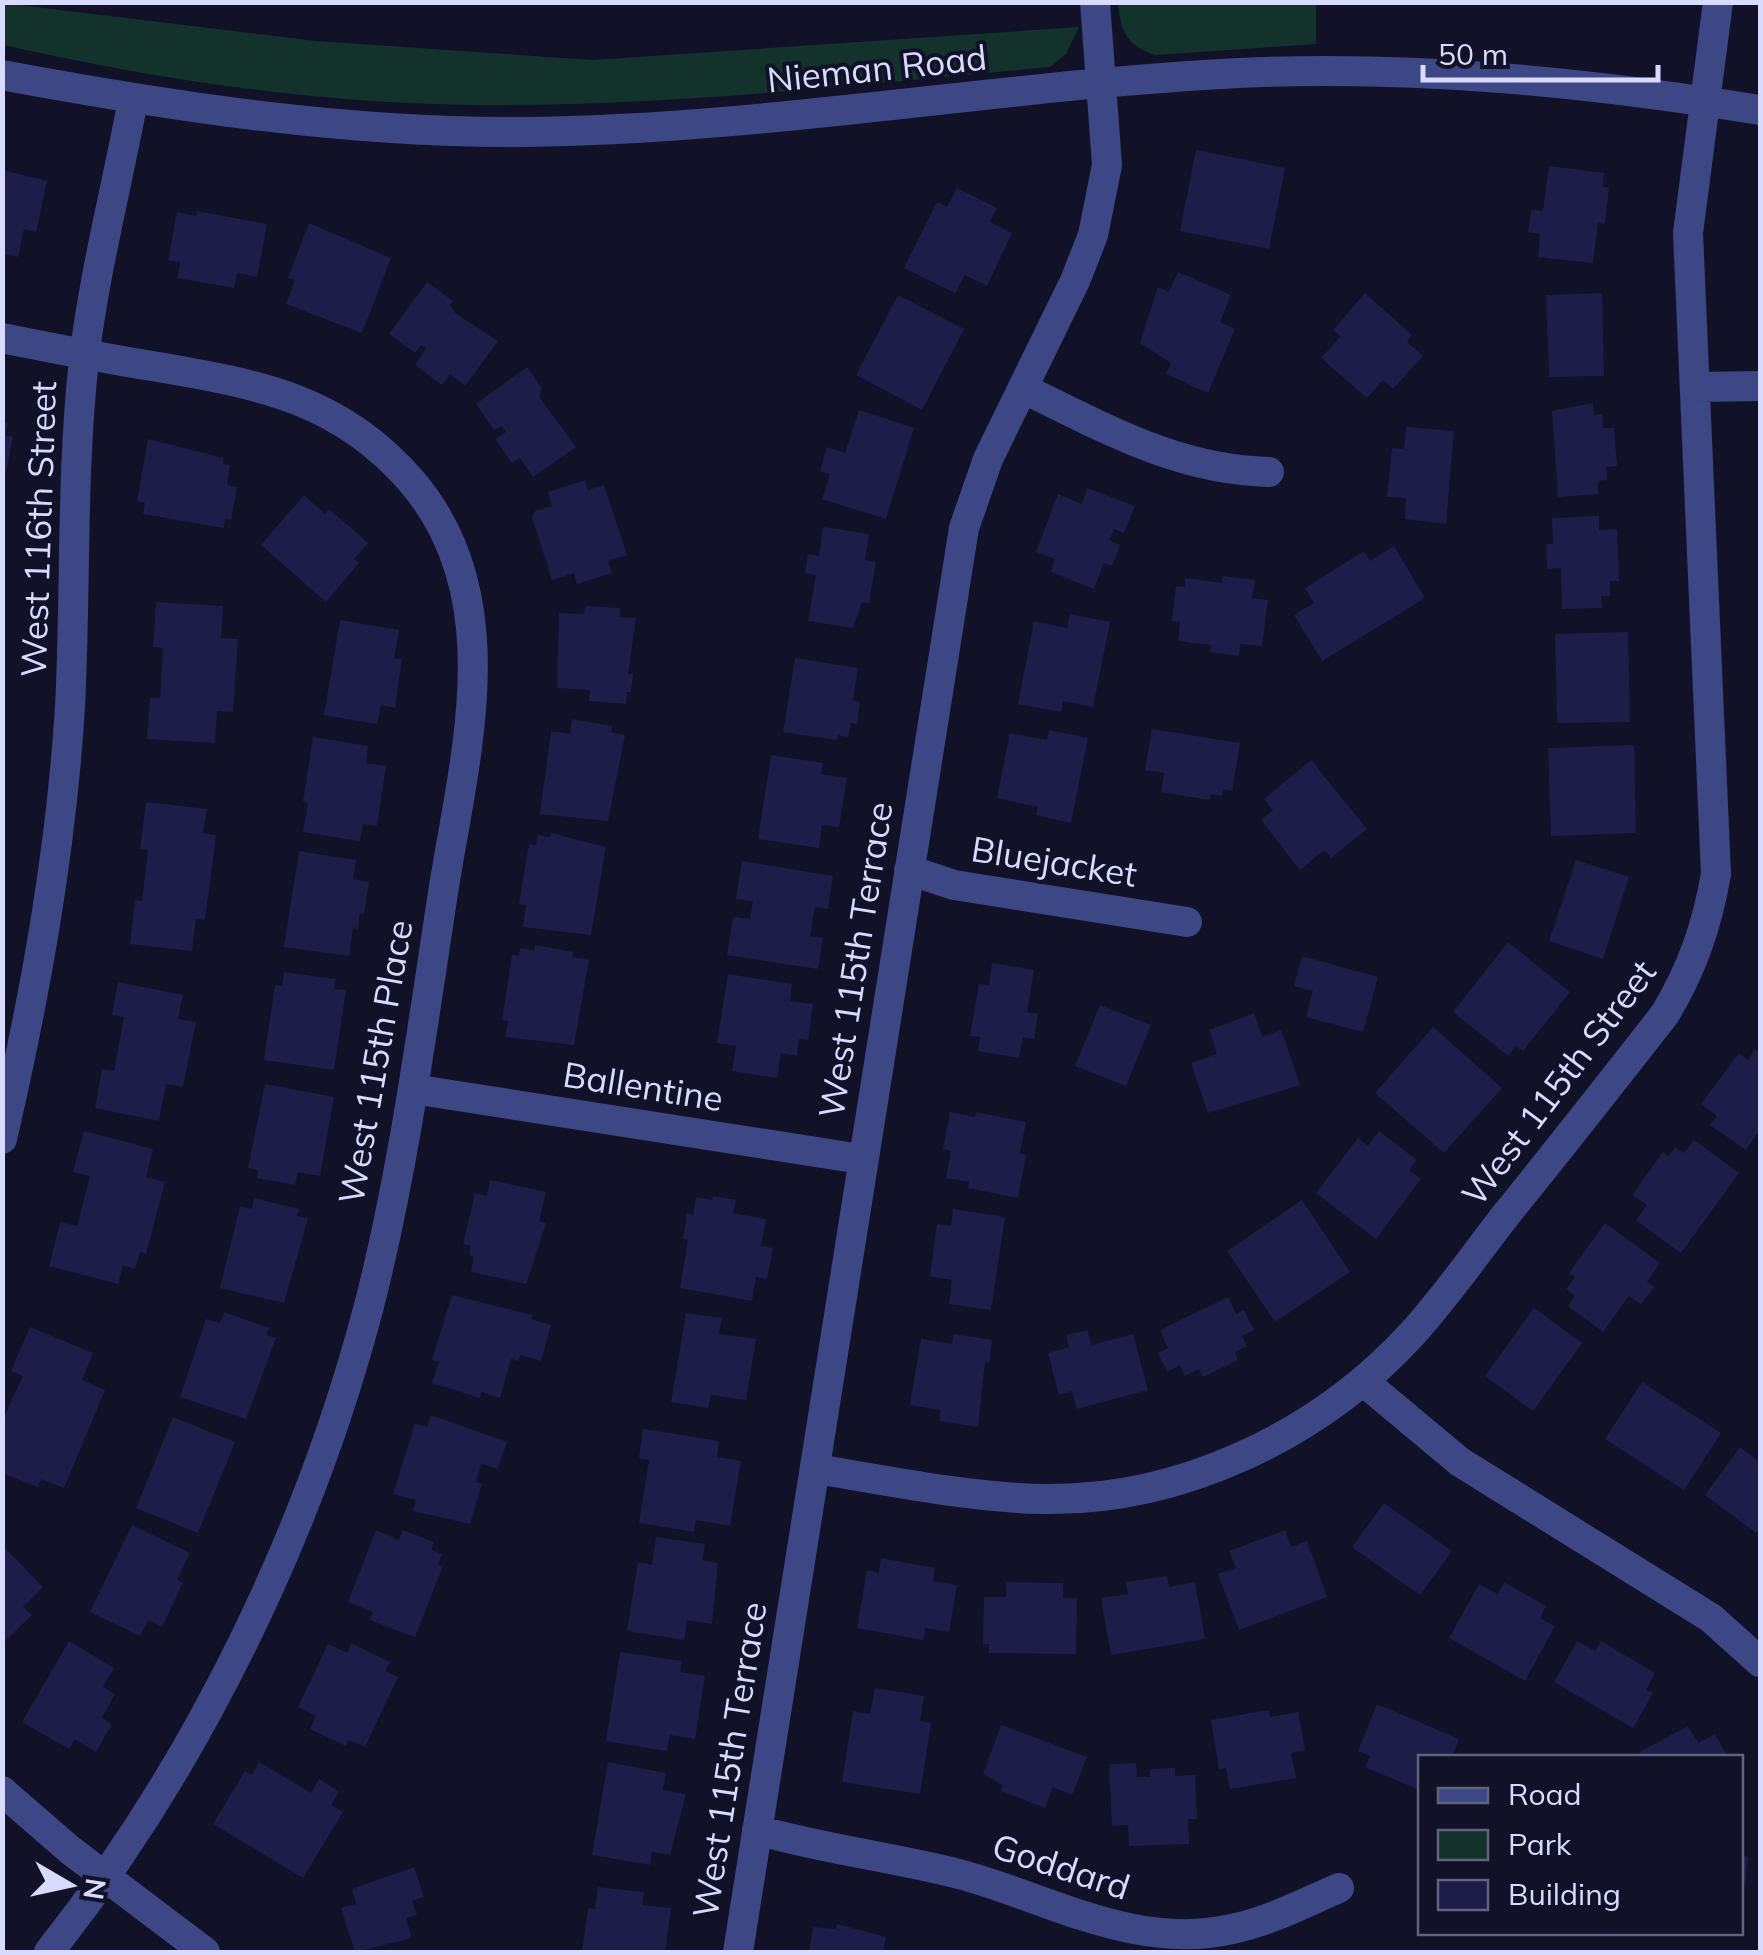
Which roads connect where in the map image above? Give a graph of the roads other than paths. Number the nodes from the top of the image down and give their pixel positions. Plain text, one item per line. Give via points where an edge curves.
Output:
1 (1096, 2) edge
2 (1718, 2) edge
3 (2, 76) edge
4 (1103, 84) junction
5 (1705, 98) junction
6 (133, 100) junction
7 (1760, 110) edge
8 (2, 338) edge
9 (84, 355) junction
10 (1760, 386) edge
11 (1697, 387) junction
12 (1024, 389) junction
13 (1269, 472) dead end
14 (910, 870) junction
15 (1187, 922) dead end
16 (413, 1089) junction
17 (2, 1139) edge
18 (862, 1159) junction
19 (1364, 1381) junction
20 (816, 1469) junction
21 (1760, 1662) edge
22 (2, 1791) edge
23 (757, 1830) junction
24 (103, 1877) junction
25 (1339, 1888) dead end
26 (49, 1952) edge
27 (205, 1952) edge
28 (738, 1952) edge

1 - 4 street, West 115th Terrace
2 - 5 street, West 115th Street
3 - 6 street, Nieman Road
4 - 5 street, Nieman Road via 1241,73 1462,74
4 - 6 street, Nieman Road via 670,127 520,132 380,128
4 - 12 street, West 115th Terrace via 1107,165 1092,234
5 - 7 street, Nieman Road
5 - 11 street, West 115th Street via 1688,233
6 - 9 street, West 116th Street
8 - 9 street, West 115th Place
9 - 16 street, West 115th Place via 250,384 334,415 416,486 451,546 469,600 475,685
9 - 17 street, West 116th Street via 73,504 70,706 56,860 34,1002
10 - 11 street
11 - 19 street, West 115th Street via 1717,825 1708,920 1687,978 1665,1014 1412,1334
12 - 13 street via 1159,454 1230,471
12 - 14 street, West 115th Terrace via 988,459 964,528
14 - 15 street, Bluejacket via 954,885
14 - 18 street, West 115th Terrace
16 - 18 street, Ballentine
16 - 24 street, West 115th Place via 370,1302 283,1551 223,1678
18 - 20 street, West 115th Terrace
19 - 20 street, West 115th Street via 1265,1446 1194,1475 1119,1493 978,1495
19 - 21 street via 1460,1462 1710,1618
20 - 23 street, West 115th Terrace
22 - 24 street
23 - 25 street, Goddard via 902,1860 1112,1926 1159,1934 1228,1931
23 - 28 street, West 115th Terrace
24 - 26 street, West 115th Place
24 - 27 street

